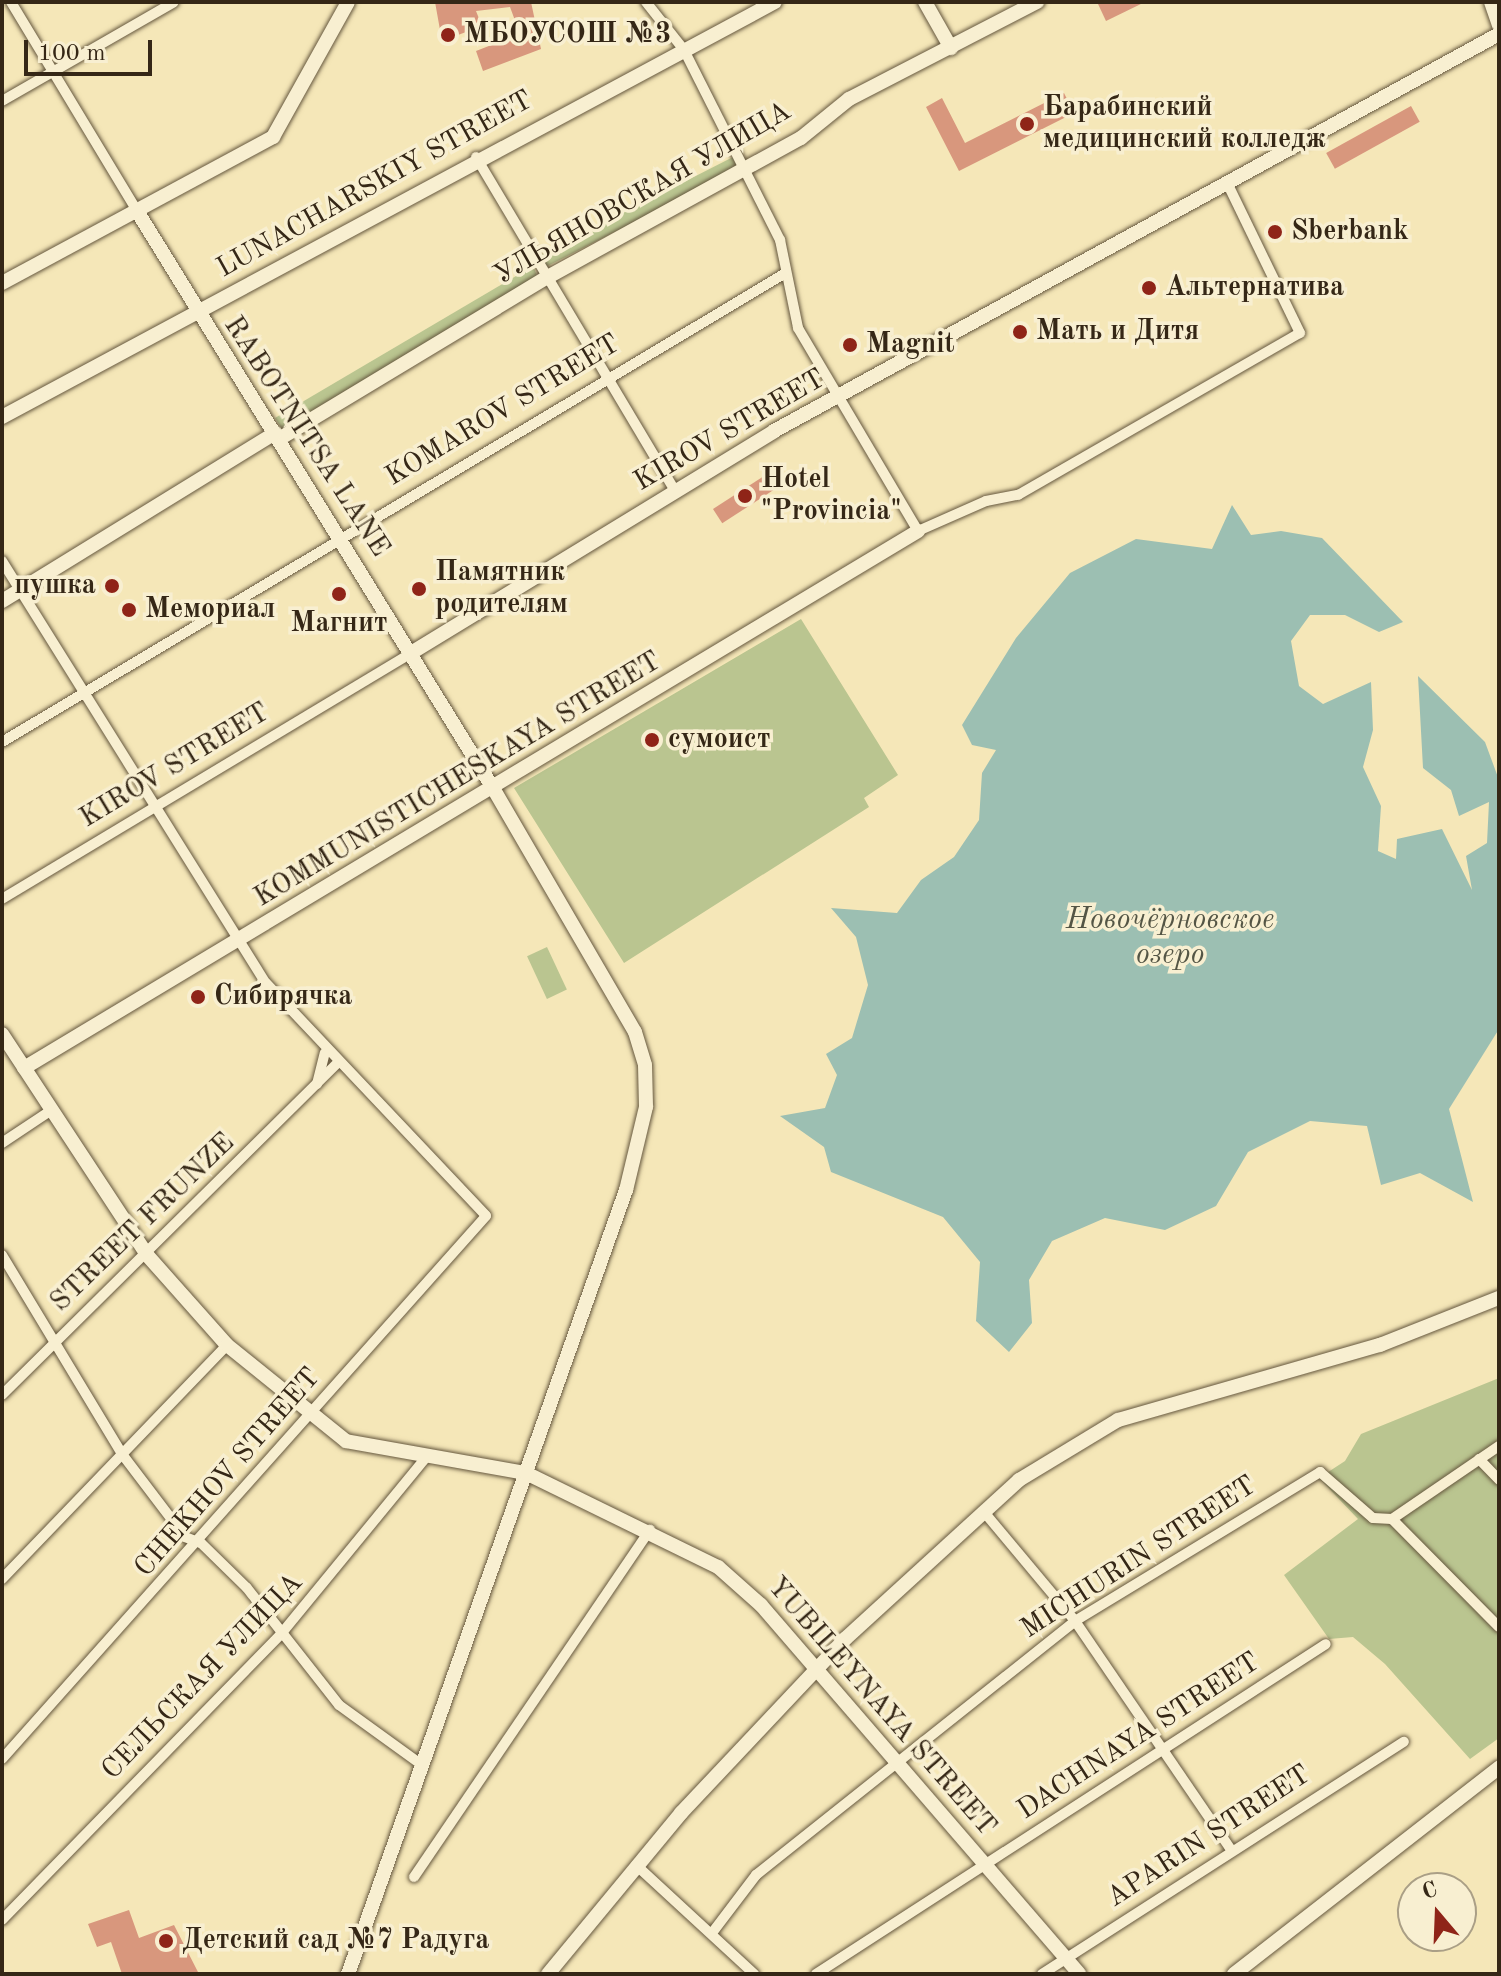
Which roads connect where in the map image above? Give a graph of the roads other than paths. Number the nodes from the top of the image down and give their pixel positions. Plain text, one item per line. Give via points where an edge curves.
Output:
1 (11, 2) edge
2 (174, 2) edge
3 (348, 2) edge
4 (646, 2) edge
5 (775, 2) edge
6 (925, 2) edge
7 (1037, 2) edge
8 (1491, 2) edge
9 (1499, 25) edge
10 (1499, 34) edge
11 (951, 48) junction
12 (684, 50) junction
13 (53, 72) junction
14 (2, 101) edge
15 (476, 157) junction
16 (745, 169) junction
17 (1229, 187) junction
18 (137, 211) junction
19 (784, 274) junction
20 (546, 278) junction
21 (2, 283) edge
22 (195, 313) junction
23 (603, 376) junction
24 (840, 396) junction
25 (2, 417) edge
26 (277, 436) junction
27 (675, 491) junction
28 (918, 531) junction
29 (342, 538) junction
30 (2, 561) edge
31 (20, 590) junction
32 (2, 601) edge
33 (411, 653) junction
34 (85, 695) junction
35 (2, 742) edge
36 (493, 788) junction
37 (156, 807) junction
38 (2, 899) edge
39 (240, 943) junction
40 (2, 1034) edge
41 (325, 1053) junction
42 (338, 1062) junction
43 (24, 1068) junction
44 (317, 1086) junction
45 (50, 1111) junction
46 (2, 1143) edge
47 (2, 1255) edge
48 (147, 1255) junction
49 (1499, 1298) edge
50 (55, 1343) junction
51 (227, 1345) junction
52 (2, 1395) edge
53 (311, 1416) junction
54 (1499, 1446) edge
55 (122, 1454) junction
56 (427, 1456) junction
57 (1479, 1459) junction
58 (526, 1473) junction
59 (1499, 1480) edge
60 (984, 1512) junction
61 (1392, 1519) junction
62 (650, 1530) junction
63 (201, 1543) junction
64 (2, 1579) edge
65 (1075, 1621) junction
66 (1499, 1627) edge
67 (281, 1634) junction
68 (1326, 1644) dead end
69 (814, 1674) junction
70 (1404, 1742) dead end
71 (1167, 1748) junction
72 (2, 1759) edge
73 (897, 1762) junction
74 (422, 1765) junction
75 (1499, 1768) edge
76 (1232, 1851) junction
77 (636, 1865) junction
78 (985, 1866) junction
79 (414, 1877) dead end
80 (2, 1920) edge
81 (712, 1933) junction
82 (1065, 1958) junction
83 (348, 1974) edge
84 (548, 1974) edge
85 (754, 1974) edge
86 (816, 1974) edge
87 (1042, 1974) edge
88 (1079, 1974) edge
89 (1234, 1974) edge

1 - 13 street, RABOTNITSA LANE
2 - 13 street
3 - 18 street via 273,137
4 - 12 street
5 - 12 street, LUNACHARSKIY STREET
6 - 11 street
7 - 11 street, УЛЬЯНОВСКАЯ УЛИЦА
8 - 9 street
10 - 17 street, KIROV STREET
11 - 16 street, УЛЬЯНОВСКАЯ УЛИЦА via 849,99
12 - 15 street, LUNACHARSKIY STREET
12 - 16 street
13 - 14 street
13 - 18 street, RABOTNITSA LANE
15 - 20 street
15 - 22 street, LUNACHARSKIY STREET
16 - 19 street via 780,240
16 - 20 street, УЛЬЯНОВСКАЯ УЛИЦА
17 - 24 street, KIROV STREET
17 - 28 street via 1300,333 1018,495 986,501
18 - 21 street
18 - 22 street, RABOTNITSA LANE
19 - 23 street, KOMAROV STREET
19 - 24 street via 798,328
20 - 23 street
20 - 26 street, УЛЬЯНОВСКАЯ УЛИЦА
22 - 25 street, LUNACHARSKIY STREET
22 - 26 street, RABOTNITSA LANE
23 - 27 street
23 - 29 street, KOMAROV STREET
24 - 27 street, KIROV STREET
24 - 28 street
26 - 29 street, RABOTNITSA LANE
26 - 31 street, УЛЬЯНОВСКАЯ УЛИЦА
27 - 33 street, KIROV STREET
28 - 36 street, KOMMUNISTICHESKAYA STREET
29 - 33 street, RABOTNITSA LANE
29 - 34 street, KOMAROV STREET
30 - 31 street
31 - 32 street, УЛЬЯНОВСКАЯ УЛИЦА
31 - 34 street
33 - 36 street, RABOTNITSA LANE
33 - 37 street, KIROV STREET
34 - 35 street, KOMAROV STREET
34 - 37 street
36 - 39 street, KOMMUNISTICHESKAYA STREET
36 - 58 street, RABOTNITSA LANE via 635,1032 645,1065 640,1145
37 - 38 street, KIROV STREET
37 - 39 street
39 - 41 street
39 - 43 street, KOMMUNISTICHESKAYA STREET
40 - 43 street, YUBILEYNAYA STREET
41 - 42 street
41 - 44 street
42 - 44 street, STREET FRUNZE
42 - 53 street, CHEKHOV STREET via 486,1216
43 - 45 street, YUBILEYNAYA STREET
44 - 48 street, STREET FRUNZE
45 - 46 street
45 - 48 street, YUBILEYNAYA STREET
47 - 50 street
48 - 50 street, STREET FRUNZE
48 - 51 street, YUBILEYNAYA STREET
49 - 60 street via 1380,1345 1118,1420 1050,1458
50 - 52 street, STREET FRUNZE
50 - 55 street
51 - 53 street, YUBILEYNAYA STREET
51 - 55 street
53 - 56 street, YUBILEYNAYA STREET via 346,1441
53 - 63 street, CHEKHOV STREET
54 - 57 street
55 - 63 street via 185,1537
55 - 64 street
56 - 58 street, YUBILEYNAYA STREET
56 - 67 street, СЕЛЬСКАЯ УЛИЦА
57 - 59 street
57 - 61 street
58 - 62 street, YUBILEYNAYA STREET
58 - 74 street, RABOTNITSA LANE
60 - 65 street
60 - 69 street
61 - 65 street, MICHURIN STREET via 1373,1518 1320,1472
61 - 66 street
62 - 69 street, YUBILEYNAYA STREET via 718,1567 761,1605
62 - 79 street
63 - 67 street
63 - 72 street, CHEKHOV STREET
65 - 71 street
65 - 73 street, MICHURIN STREET
67 - 74 street via 339,1705
67 - 80 street, СЕЛЬСКАЯ УЛИЦА
68 - 71 street, DACHNAYA STREET
69 - 73 street, YUBILEYNAYA STREET
69 - 77 street
70 - 76 street, APARIN STREET
71 - 76 street
71 - 78 street, DACHNAYA STREET
73 - 78 street, YUBILEYNAYA STREET
73 - 81 street, MICHURIN STREET via 756,1875
74 - 83 street, RABOTNITSA LANE
75 - 89 street
76 - 82 street, APARIN STREET
77 - 81 street
77 - 84 street
78 - 82 street, YUBILEYNAYA STREET
78 - 86 street, DACHNAYA STREET
81 - 85 street
82 - 87 street, APARIN STREET
82 - 88 street, YUBILEYNAYA STREET

